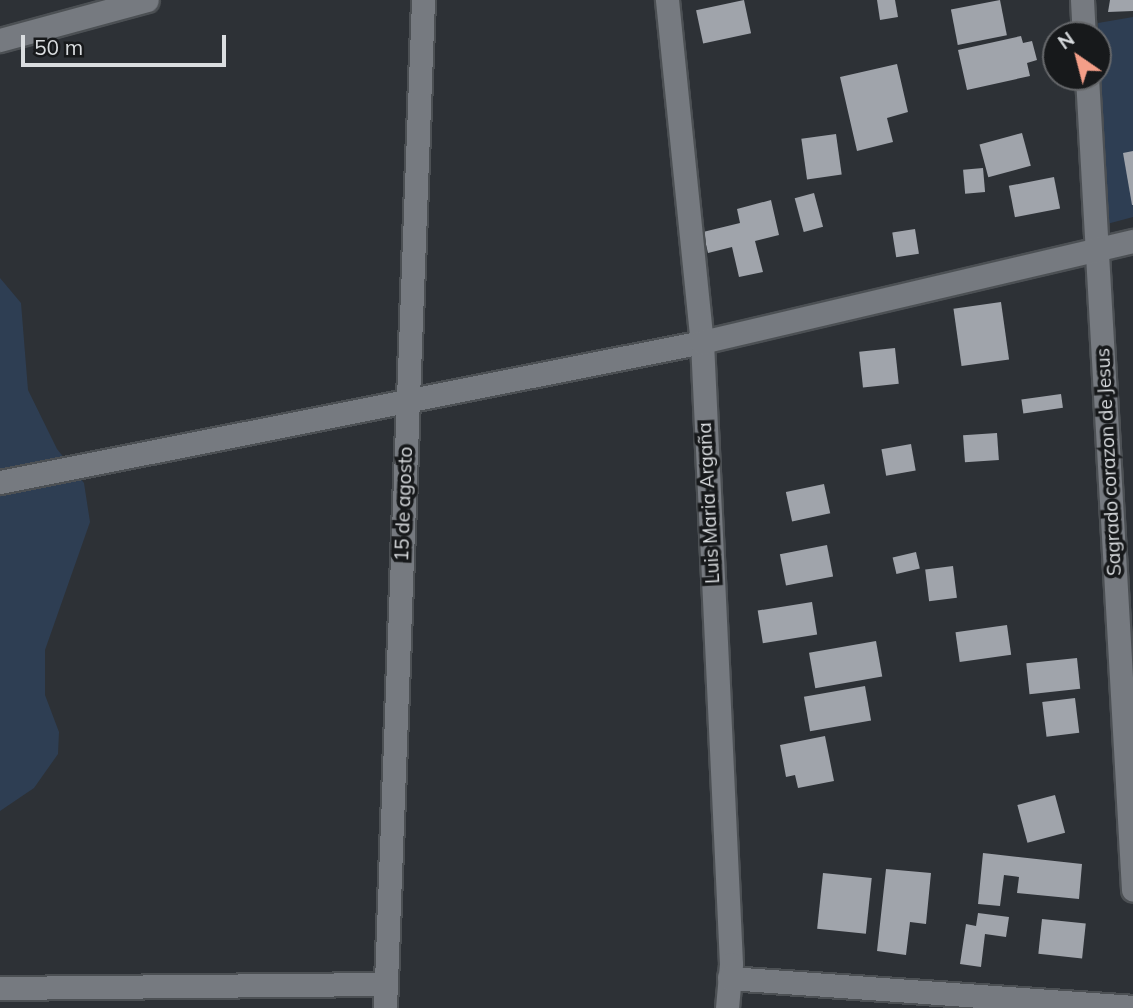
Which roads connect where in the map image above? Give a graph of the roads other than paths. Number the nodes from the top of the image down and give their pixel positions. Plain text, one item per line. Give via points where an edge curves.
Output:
1 (147, 0) edge
2 (423, 0) edge
3 (667, 0) edge
4 (1082, 0) edge
5 (122, 4) edge
6 (1083, 21) edge
7 (0, 40) edge
8 (1088, 91) edge
9 (1133, 241) edge
10 (1099, 249) junction
11 (702, 342) junction
12 (408, 401) junction
13 (0, 482) edge
14 (1133, 890) edge
15 (729, 978) junction
16 (386, 984) junction
17 (0, 988) edge
18 (1133, 1007) edge
19 (385, 1008) edge
20 (727, 1008) edge

1 - 5 street
2 - 12 street, 15 de agosto
3 - 11 street, Luis Maria Argaña
4 - 6 street
5 - 7 street
8 - 10 street, Sagrado corazon de Jesus
9 - 10 street
10 - 11 street
10 - 14 street, Sagrado corazon de Jesus
11 - 12 street
11 - 15 street, Luis Maria Argaña
12 - 13 street
12 - 16 street, 15 de agosto
15 - 18 street
15 - 20 street, Luis Maria Argaña
16 - 17 street
16 - 19 street, 15 de agosto

